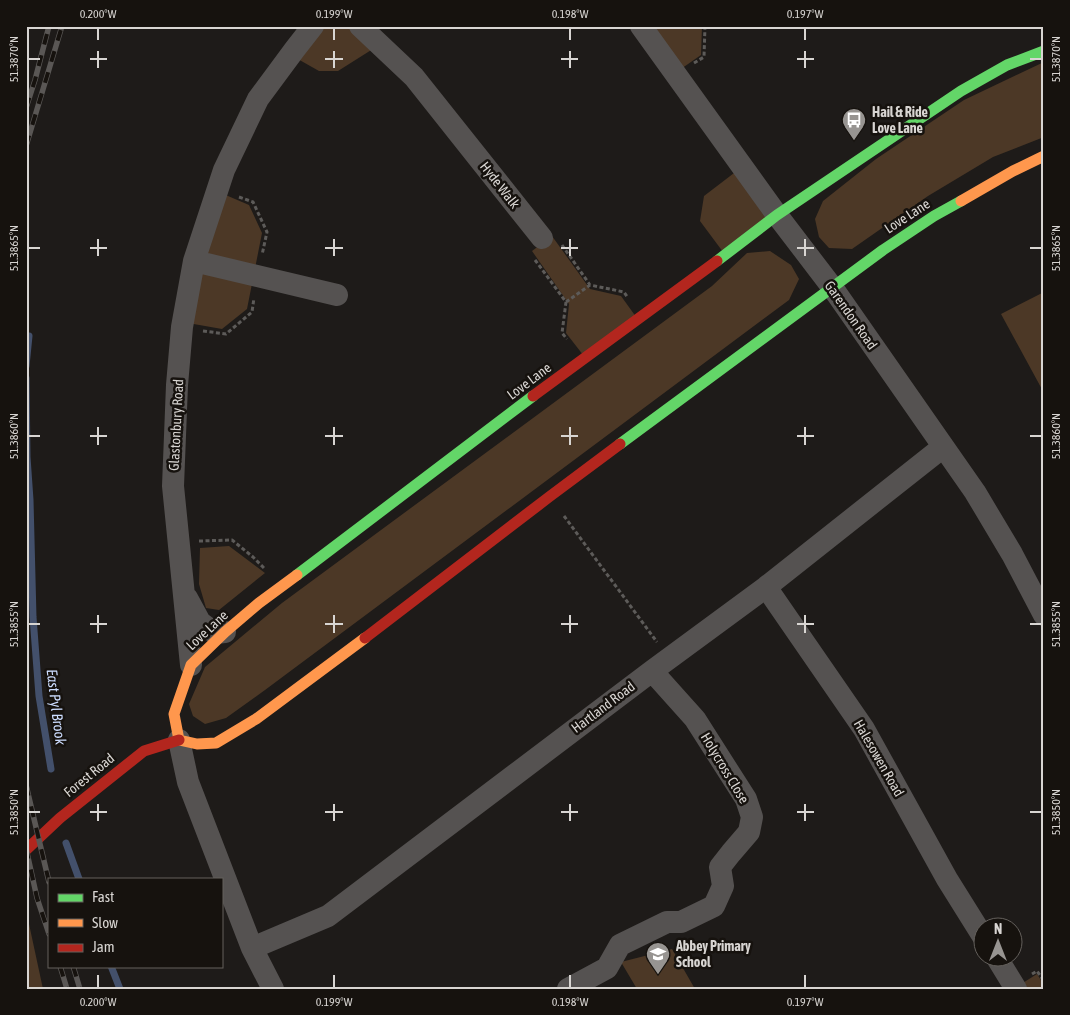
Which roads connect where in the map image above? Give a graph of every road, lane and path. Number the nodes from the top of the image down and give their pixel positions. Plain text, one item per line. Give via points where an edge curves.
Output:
1 (313, 26) edge
2 (360, 26) edge
3 (641, 26) edge
4 (705, 26) edge
5 (1044, 51) edge
6 (677, 76) junction
7 (1044, 156) edge
8 (777, 215) junction
9 (542, 238) junction
10 (194, 261) junction
11 (590, 285) junction
12 (832, 287) junction
13 (337, 295) dead end
14 (566, 302) junction
15 (642, 317) junction
16 (583, 359) junction
17 (943, 447) junction
18 (549, 496) junction
19 (178, 541) junction
20 (281, 586) junction
21 (766, 587) junction
22 (184, 590) junction
23 (1044, 615) edge
24 (225, 632) junction
25 (661, 664) junction
26 (191, 665) junction
27 (180, 740) junction
28 (26, 850) edge
29 (972, 919) edge
30 (252, 948) junction
31 (1003, 968) edge
32 (273, 989) edge
33 (568, 989) edge
34 (1016, 989) edge

1 - 10 street, Glastonbury Road via 258,99 224,170
2 - 9 street, Hyde Walk via 414,77
3 - 6 street, Garendon Road
4 - 6 path via 704,57
5 - 8 street, Love Lane via 1006,65 961,91
6 - 8 street, Garendon Road
7 - 12 street, Love Lane via 934,216
8 - 12 street, Garendon Road
8 - 15 street, Love Lane
9 - 11 path via 553,231
9 - 14 path via 528,250
10 - 13 street
10 - 19 street, Glastonbury Road via 182,328 177,385 173,486
11 - 14 path
11 - 15 path via 624,292
12 - 17 street, Garendon Road
12 - 18 street, Love Lane
14 - 16 path via 562,333
15 - 16 street, Love Lane
16 - 20 street, Love Lane
17 - 21 street, Hartland Road
17 - 23 street, Garendon Road via 976,492
18 - 25 path
18 - 27 street, Love Lane via 256,719 216,743 197,744
19 - 20 path via 232,540
19 - 22 street, Glastonbury Road
20 - 24 street, Love Lane
21 - 25 street, Hartland Road
21 - 29 street, Halesowen Road via 864,729
22 - 24 street, Glastonbury Road via 200,622 215,633
22 - 26 street, Glastonbury Road
24 - 26 street, Love Lane
25 - 30 street, Hartland Road via 328,916
25 - 33 street, Holycross Close via 746,799 752,817 749,832 720,867 723,886 714,906 681,922 666,922 620,945 607,968
26 - 27 street, Love Lane via 174,714
27 - 28 street, Forest Road via 144,751 60,818
27 - 30 street via 188,782
30 - 32 street
31 - 34 street

